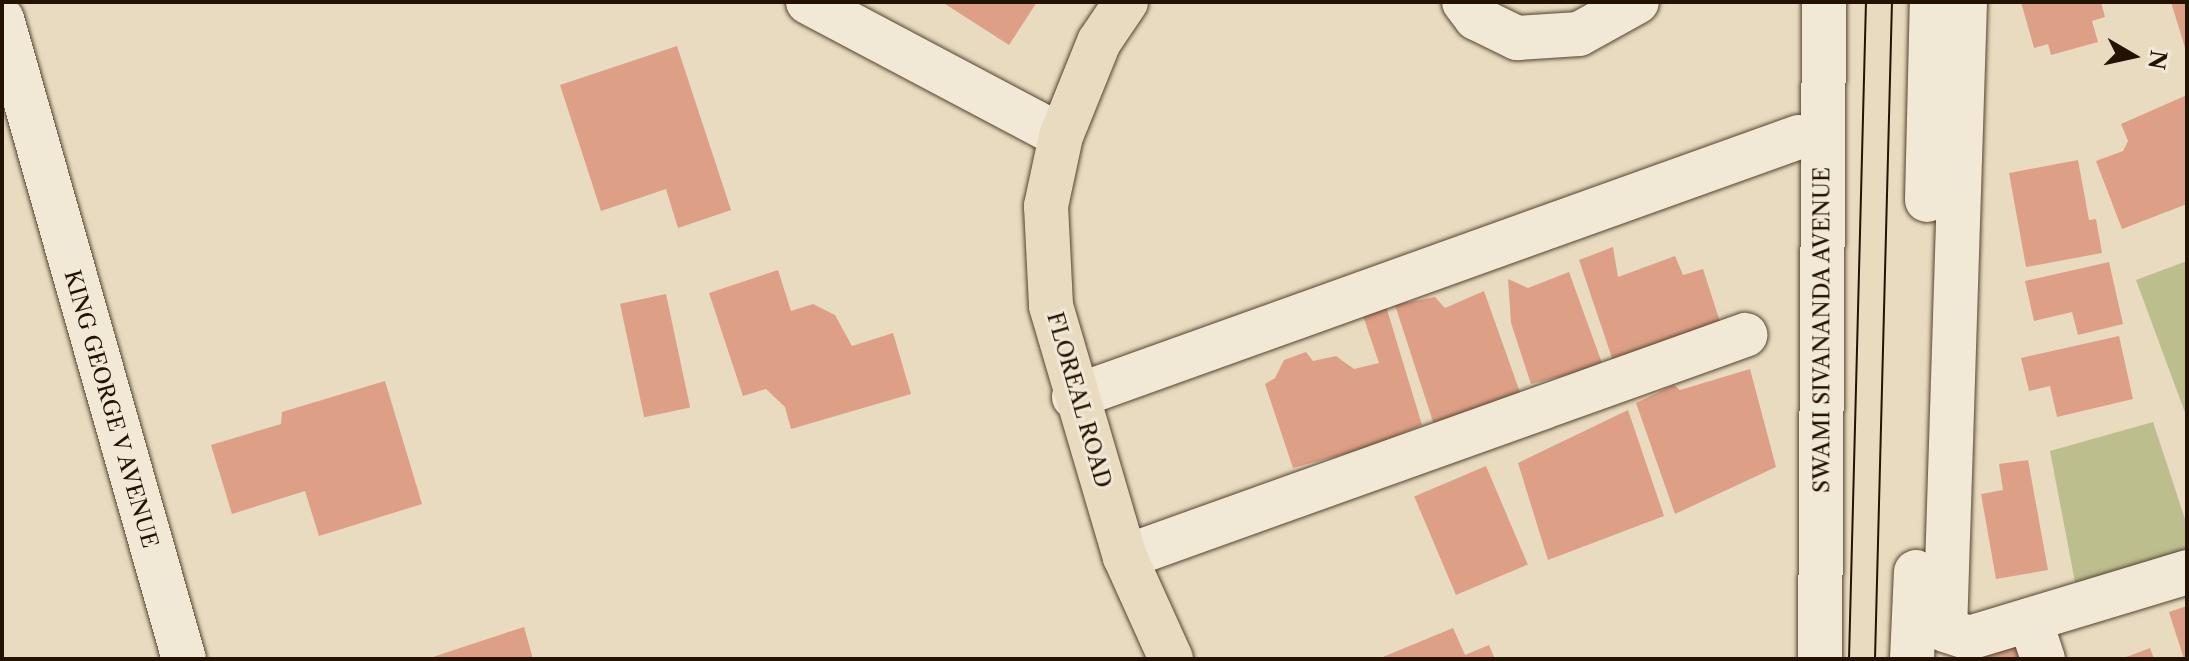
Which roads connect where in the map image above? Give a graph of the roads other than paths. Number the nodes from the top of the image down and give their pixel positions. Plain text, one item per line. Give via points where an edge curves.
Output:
1 (808, 2) edge
2 (1126, 2) edge
3 (1464, 2) edge
4 (1637, 2) edge
5 (1824, 2) edge
6 (1932, 2) edge
7 (1965, 2) edge
8 (2, 19) edge
9 (1061, 136) junction
10 (1799, 137) dead end
11 (1745, 335) dead end
12 (1074, 397) junction
13 (1125, 557) junction
14 (2187, 572) edge
15 (2036, 640) edge
16 (184, 659) edge
17 (1171, 659) edge
18 (1820, 659) edge
19 (1912, 659) edge

1 - 9 street
2 - 9 main road, FLOREAL ROAD via 1099,42
3 - 4 street via 1476,18 1517,38 1579,34
5 - 18 street, SWAMI SIVANANDA AVENUE
6 - 19 street
7 - 15 street via 1941,617 1945,630 1969,638
8 - 16 street, KING GEORGE V AVENUE
9 - 12 main road, FLOREAL ROAD via 1047,221 1051,306
10 - 12 street
11 - 13 street
12 - 13 main road, FLOREAL ROAD
13 - 17 main road, FLOREAL ROAD
14 - 15 street

